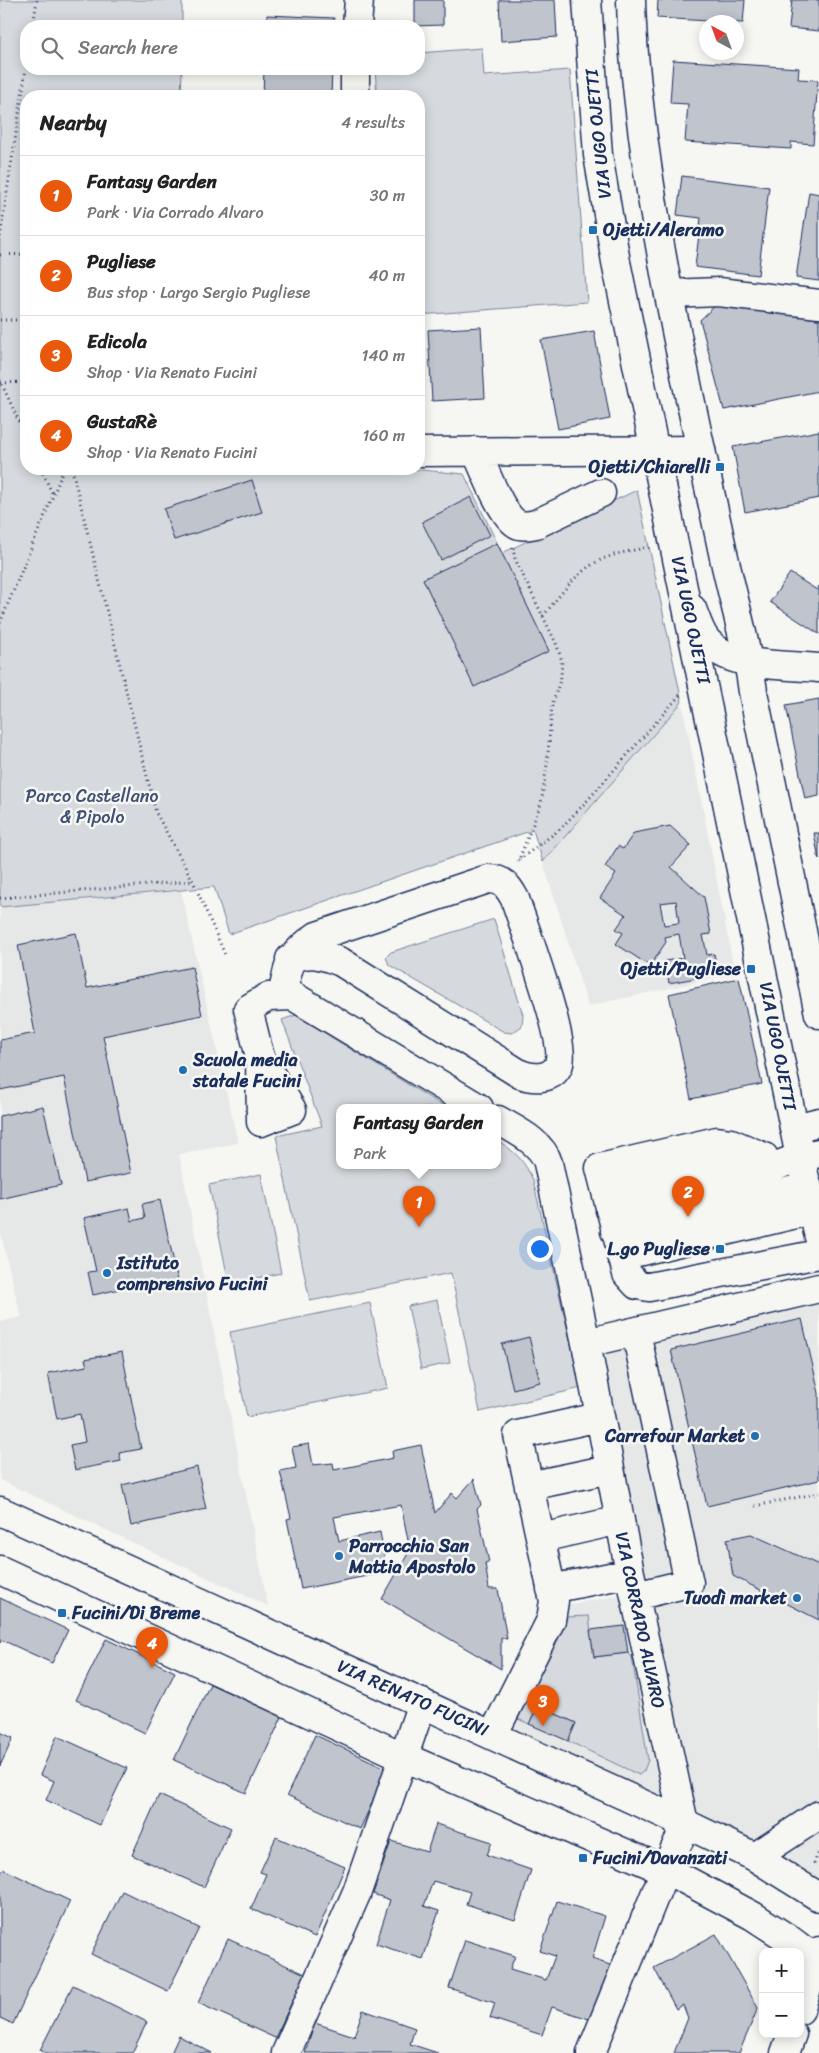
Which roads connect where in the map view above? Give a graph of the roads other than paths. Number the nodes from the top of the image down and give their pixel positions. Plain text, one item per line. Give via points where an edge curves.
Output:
1 (359, 0) edge
2 (587, 0) edge
3 (631, 0) edge
4 (357, 20) edge
5 (355, 75) edge
6 (355, 90) edge
7 (669, 294) junction
8 (819, 304) edge
9 (701, 450) junction
10 (655, 451) junction
11 (425, 452) edge
12 (476, 452) junction
13 (601, 493) dead end
14 (687, 599) junction
15 (750, 662) junction
16 (819, 668) edge
17 (290, 959) junction
18 (282, 996) junction
19 (819, 1014) edge
20 (260, 1057) dead end
21 (471, 1104) edge
22 (501, 1122) edge
23 (807, 1125) edge
24 (810, 1155) edge
25 (811, 1198) junction
26 (613, 1222) junction
27 (819, 1237) edge
28 (819, 1254) edge
29 (819, 1288) edge
30 (636, 1332) junction
31 (586, 1343) junction
32 (600, 1417) junction
33 (610, 1469) junction
34 (529, 1486) junction
35 (0, 1511) edge
36 (620, 1520) junction
37 (540, 1538) junction
38 (0, 1570) edge
39 (632, 1584) junction
40 (551, 1589) junction
41 (422, 1703) junction
42 (493, 1735) junction
43 (404, 1757) junction
44 (819, 1815) edge
45 (682, 1822) junction
46 (755, 1858) junction
47 (665, 1870) junction
48 (819, 1897) edge
49 (818, 1958) edge
50 (804, 1998) edge
51 (791, 2038) edge
52 (286, 2053) edge
53 (591, 2053) edge
54 (785, 2053) edge

1 - 4 main road
2 - 10 main road, VIA UGO OJETTI via 600,172
3 - 7 main road via 633,55
5 - 6 main road
7 - 8 main road via 719,292
7 - 9 main road
9 - 10 main road
9 - 15 main road
10 - 12 main road
10 - 14 main road, VIA UGO OJETTI
11 - 12 main road
12 - 13 main road via 501,504 517,524 536,524
14 - 15 main road via 707,640 726,655
14 - 23 main road, VIA UGO OJETTI
15 - 16 main road
15 - 19 main road via 753,692
17 - 17 main road via 317,936 488,879 497,879 508,886 515,899 553,1016 560,1057 555,1071 532,1079 520,1074 341,962 314,953
17 - 18 main road
18 - 20 main road via 268,997 248,1009
18 - 21 main road via 292,996
22 - 31 main road, VIA CORRADO ALVARO via 523,1135 546,1158
23 - 24 main road, VIA UGO OJETTI
24 - 25 main road, VIA UGO OJETTI
24 - 26 main road
24 - 26 main road via 735,1159
25 - 26 main road
25 - 27 main road, VIA UGO OJETTI
26 - 28 main road via 627,1274 633,1283 645,1288
29 - 30 main road
30 - 31 main road
30 - 39 main road via 689,1583
31 - 32 main road, VIA CORRADO ALVARO
32 - 33 main road, VIA CORRADO ALVARO
32 - 34 main road via 518,1435
33 - 34 main road
33 - 36 main road, VIA CORRADO ALVARO
34 - 37 main road
35 - 41 main road, VIA RENATO FUCINI
36 - 37 main road
36 - 39 main road, VIA CORRADO ALVARO
37 - 40 main road
38 - 43 main road
39 - 40 main road
39 - 45 main road, VIA CORRADO ALVARO
40 - 42 main road via 554,1602 551,1620
41 - 42 main road, VIA RENATO FUCINI
41 - 43 main road
42 - 45 main road, VIA RENATO FUCINI
43 - 47 main road
43 - 52 main road via 357,1892
44 - 46 main road
45 - 46 main road, VIA RENATO FUCINI
45 - 47 main road via 680,1838
46 - 48 main road, VIA RENATO FUCINI
47 - 49 main road via 752,1916
47 - 53 main road
49 - 50 main road
51 - 54 main road

